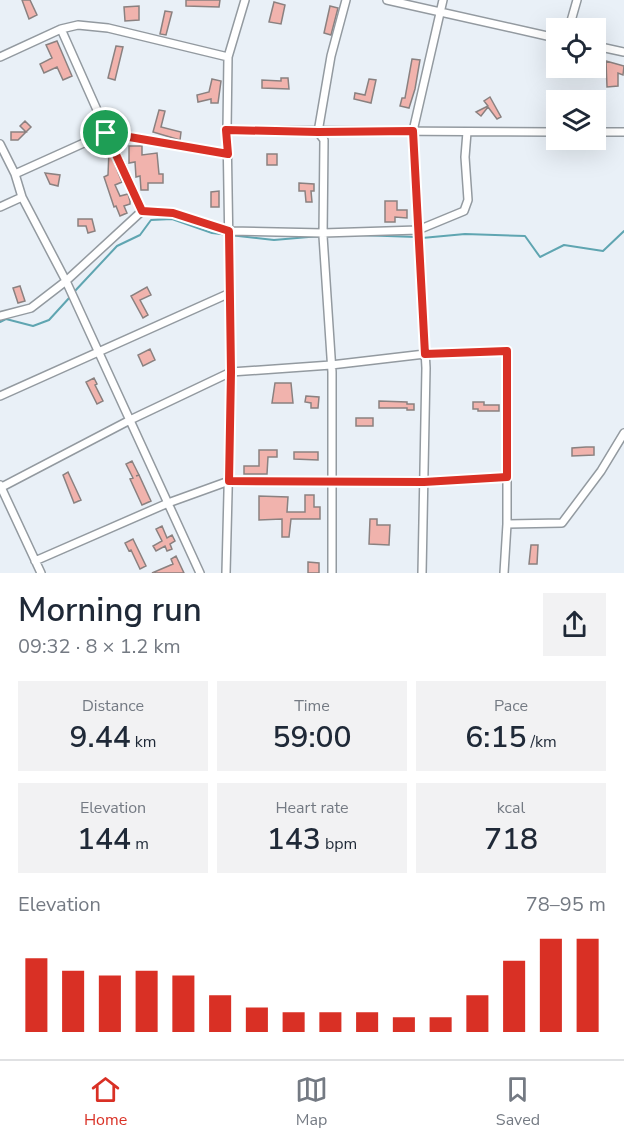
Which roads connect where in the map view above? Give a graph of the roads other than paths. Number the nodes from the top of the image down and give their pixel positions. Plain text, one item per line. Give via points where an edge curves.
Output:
1 (245, 0) edge
2 (346, 0) edge
3 (387, 0) edge
4 (443, 0) edge
5 (577, 0) edge
6 (440, 12) junction
7 (572, 18) edge
8 (61, 28) junction
9 (546, 36) edge
10 (606, 48) edge
11 (624, 52) edge
12 (0, 57) edge
13 (228, 57) junction
14 (226, 130) junction
15 (413, 131) junction
16 (318, 132) junction
17 (467, 132) junction
18 (546, 132) edge
19 (606, 132) edge
20 (624, 132) edge
21 (106, 133) junction
22 (0, 144) edge
23 (228, 154) junction
24 (15, 174) junction
25 (22, 197) junction
26 (0, 207) edge
27 (142, 211) junction
28 (418, 230) junction
29 (229, 231) junction
30 (323, 233) junction
31 (66, 280) junction
32 (230, 292) junction
33 (0, 316) edge
34 (98, 351) junction
35 (425, 354) junction
36 (331, 365) junction
37 (231, 372) junction
38 (0, 396) edge
39 (130, 420) junction
40 (624, 434) edge
41 (507, 477) junction
42 (229, 481) junction
43 (332, 482) junction
44 (424, 482) junction
45 (0, 486) edge
46 (168, 503) junction
47 (507, 524) junction
48 (35, 561) junction
49 (40, 573) edge
50 (200, 573) edge
51 (226, 573) edge
52 (332, 573) edge
53 (422, 573) edge
54 (504, 573) edge

1 - 13 street
2 - 16 street via 331,56
3 - 6 street
4 - 6 street
5 - 7 street
6 - 9 street
6 - 15 street
8 - 12 street
8 - 13 street via 108,28
8 - 21 street
10 - 11 street
13 - 14 street
14 - 16 street
14 - 23 street
15 - 16 street
15 - 17 street
15 - 28 street
16 - 30 street via 324,140
17 - 18 street
17 - 28 street via 468,200 464,211
19 - 20 street
21 - 23 street
21 - 24 street
21 - 27 street
22 - 24 street
23 - 29 street
24 - 25 street
25 - 26 street
25 - 31 street
27 - 29 street via 173,213
27 - 31 street
28 - 30 street
28 - 35 street
29 - 30 street
29 - 32 street
30 - 36 street
31 - 33 street via 31,308
31 - 34 street
32 - 34 street
32 - 37 street
34 - 38 street
34 - 39 street
35 - 36 street
35 - 41 street via 507,351
35 - 44 street
36 - 37 street
36 - 43 street
37 - 39 street
37 - 42 street
39 - 45 street
39 - 46 street
40 - 47 street via 562,523
41 - 44 street
41 - 47 street
42 - 43 street
42 - 46 street
42 - 51 street
43 - 44 street
43 - 52 street
44 - 53 street
45 - 48 street
46 - 48 street
46 - 50 street
47 - 54 street
48 - 49 street

